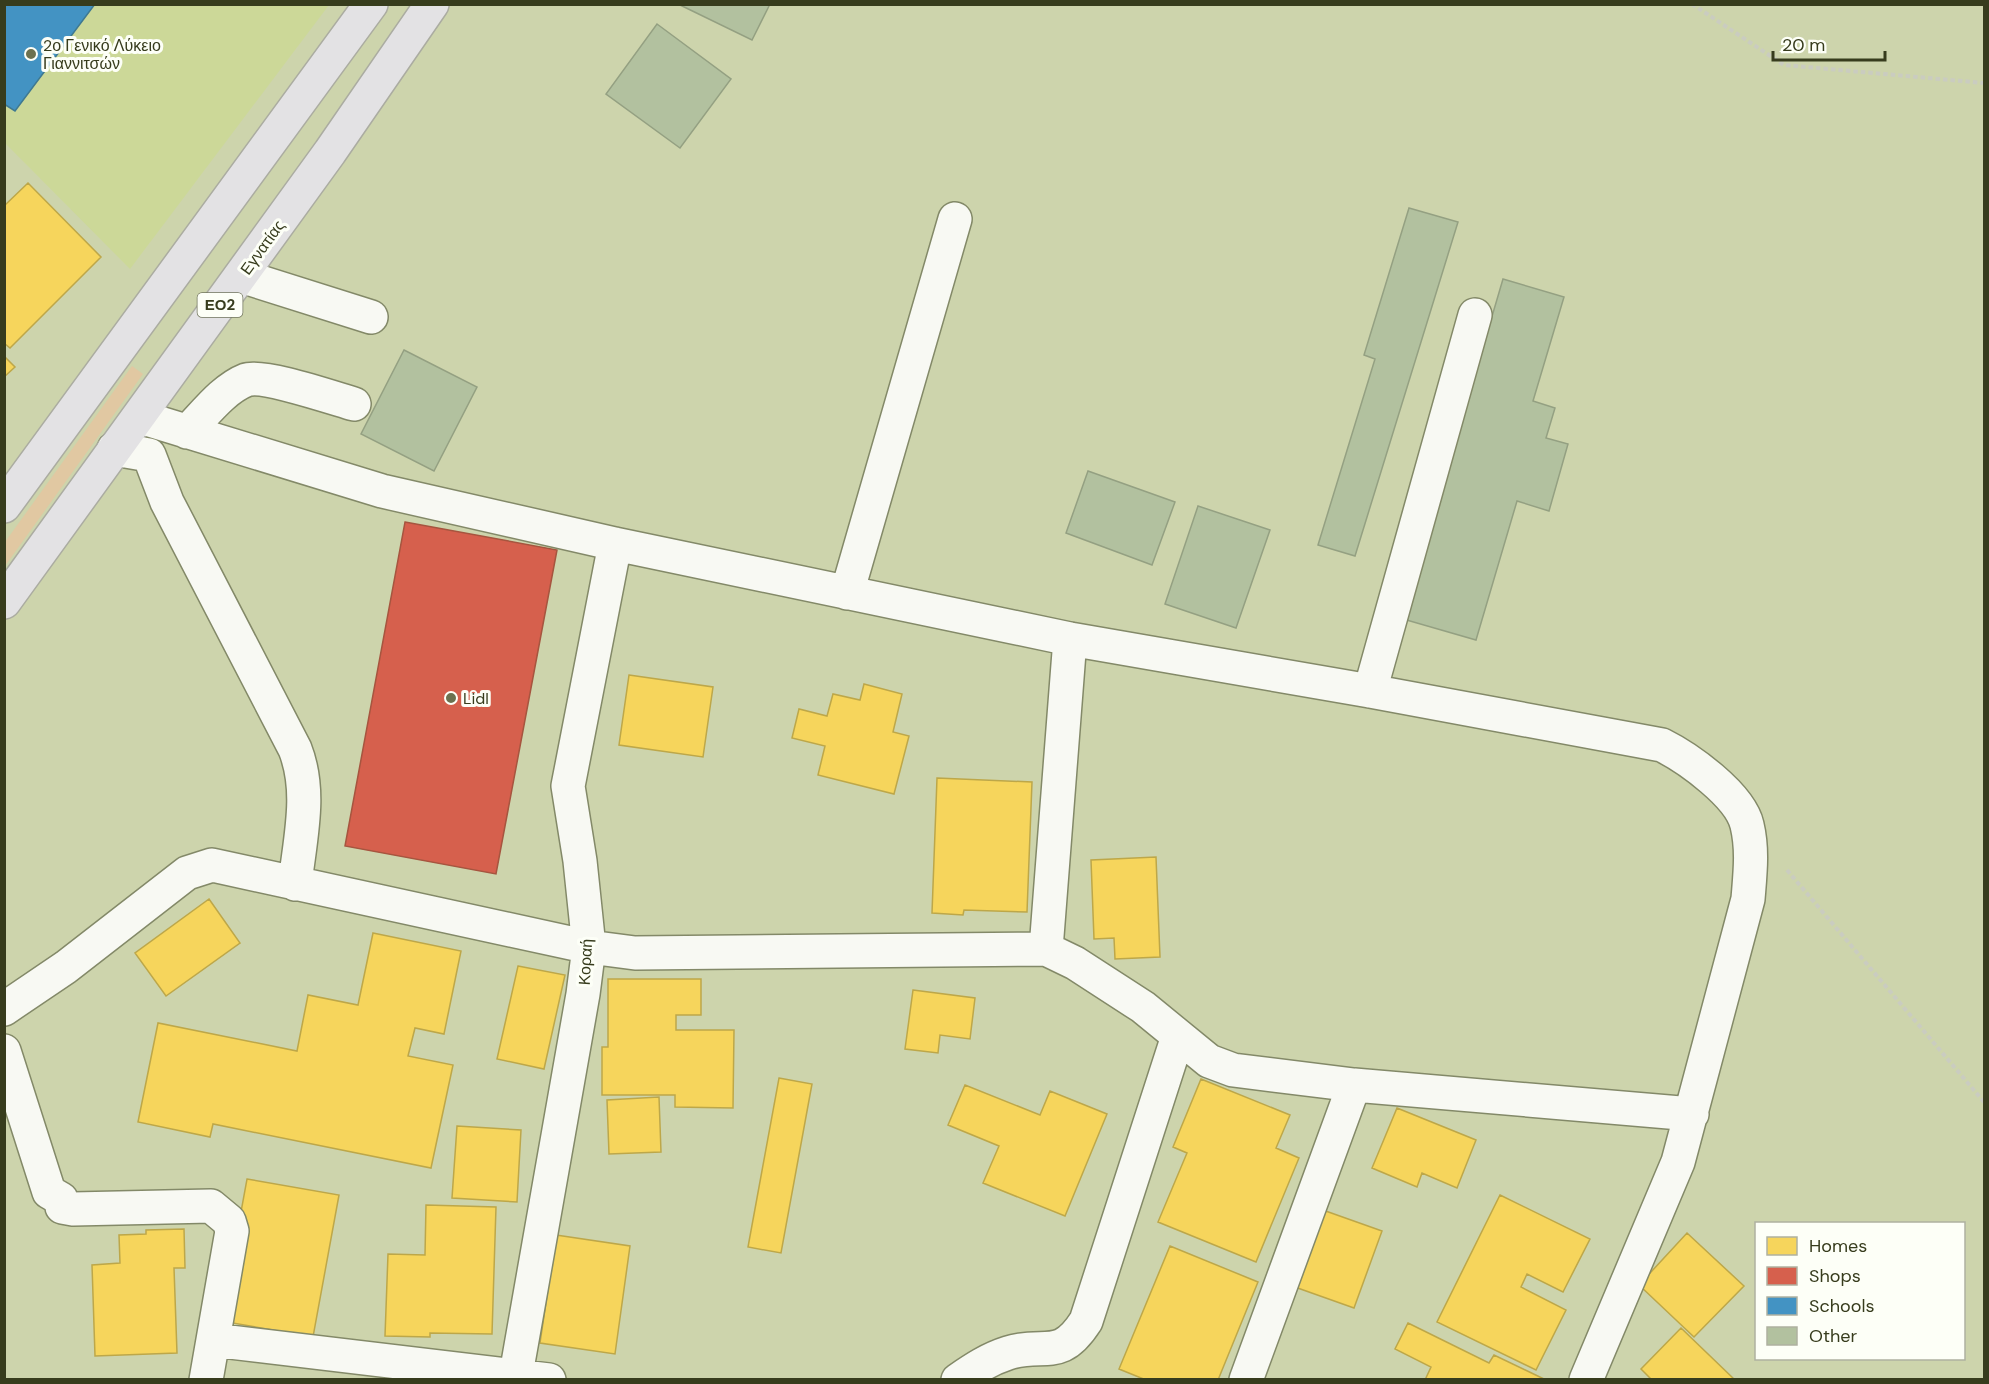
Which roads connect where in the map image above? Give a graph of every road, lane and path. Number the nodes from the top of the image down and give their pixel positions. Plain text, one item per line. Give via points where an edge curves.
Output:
1 (372, 4) edge
2 (432, 4) edge
3 (1692, 4) edge
4 (1984, 83) edge
5 (955, 219) dead end
6 (241, 276) junction
7 (1475, 315) dead end
8 (371, 316) dead end
9 (354, 404) dead end
10 (140, 417) junction
11 (187, 432) junction
12 (114, 449) junction
13 (4, 506) edge
14 (615, 544) junction
15 (847, 592) junction
16 (4, 602) edge
17 (1071, 639) junction
18 (1370, 691) junction
19 (1784, 867) dead end
20 (295, 884) junction
21 (589, 947) junction
22 (1046, 949) junction
23 (4, 1009) edge
24 (1178, 1036) junction
25 (4, 1051) edge
26 (1354, 1085) junction
27 (1984, 1102) edge
28 (1692, 1114) junction
29 (213, 1340) junction
30 (515, 1377) edge
31 (206, 1380) edge
32 (549, 1380) edge
33 (958, 1380) edge
34 (1246, 1380) edge
35 (1586, 1380) edge

1 - 13 highway
2 - 6 highway, Εγνατίας / ΕΟ2
3 - 4 path via 1784,64
5 - 15 street
6 - 8 street
6 - 10 highway, Εγνατίας / ΕΟ2
7 - 18 street
9 - 11 street via 265,380 248,380 214,405
10 - 11 street
10 - 12 highway, Εγνατίας / ΕΟ2
11 - 14 street via 382,491
12 - 16 highway, Εγνατίας / ΕΟ2
12 - 20 street via 149,455 167,502 295,748 305,789
14 - 15 street
14 - 21 street, Κοραή via 568,786
15 - 17 street
17 - 18 street
17 - 22 street
18 - 28 street via 1662,745 1688,758 1730,798 1747,823 1752,860 1748,898
19 - 27 path
20 - 21 street
20 - 23 street via 212,865 197,868
21 - 22 street via 635,953
21 - 30 street, Κοραή
22 - 24 street via 1107,982
24 - 26 street via 1209,1061 1233,1070
24 - 33 street via 1086,1321 1060,1347 1010,1352 980,1364
25 - 29 street via 49,1192 61,1199 62,1207 211,1206 229,1221 232,1231
26 - 28 street
26 - 34 street
28 - 35 street via 1678,1162
29 - 30 street
29 - 31 street
30 - 32 street

